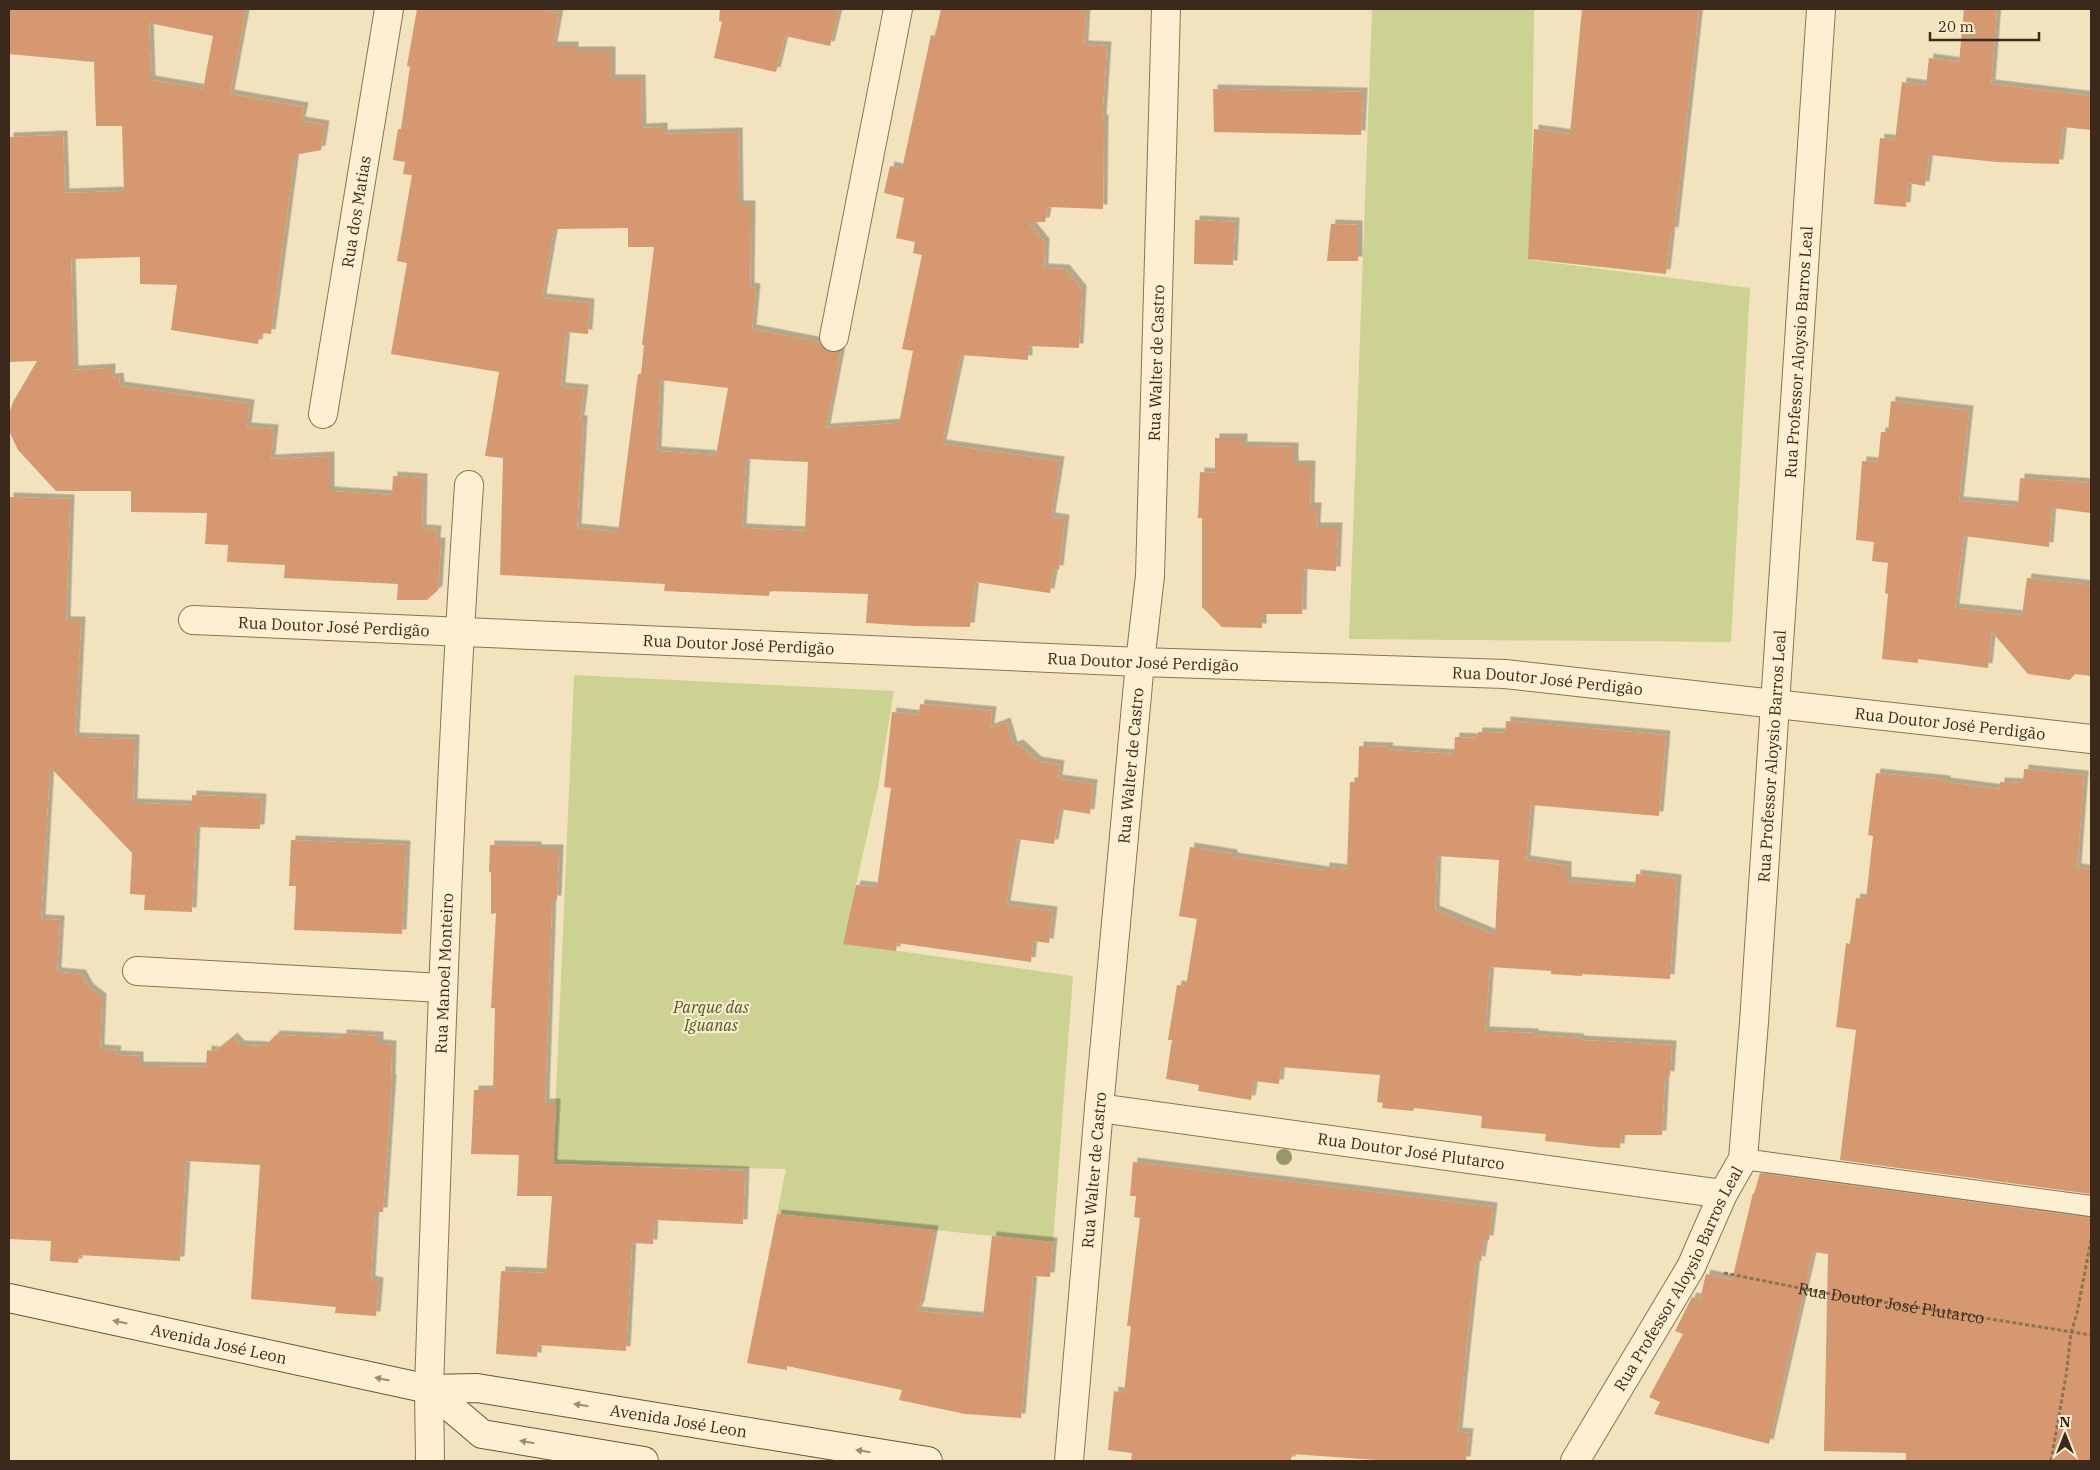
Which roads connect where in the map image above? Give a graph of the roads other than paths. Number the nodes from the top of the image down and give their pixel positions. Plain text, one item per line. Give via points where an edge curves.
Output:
1 (389, 9) edge
2 (898, 9) edge
3 (1166, 9) edge
4 (1821, 9) edge
5 (834, 337) dead end
6 (323, 414) dead end
7 (469, 485) dead end
8 (193, 620) dead end
9 (459, 630) junction
10 (1140, 662) junction
11 (1775, 703) junction
12 (2091, 739) edge
13 (137, 971) dead end
14 (442, 988) junction
15 (1099, 1108) junction
16 (1743, 1159) junction
17 (1723, 1194) junction
18 (2091, 1206) edge
19 (9, 1298) edge
20 (429, 1389) junction
21 (430, 1461) edge
22 (644, 1461) edge
23 (928, 1461) edge
24 (1069, 1461) edge
25 (1575, 1461) edge

1 - 6 street, Rua dos Matias
2 - 5 street
3 - 10 street, Rua Walter de Castro via 1150,576
4 - 11 street, Rua Professor Aloysio Barros Leal
7 - 9 street, Rua Manoel Monteiro
8 - 9 street, Rua Doutor José Perdigão
9 - 10 street, Rua Doutor José Perdigão
9 - 14 street, Rua Manoel Monteiro
10 - 11 street, Rua Doutor José Perdigão via 1505,674
10 - 15 street, Rua Walter de Castro
11 - 12 street, Rua Doutor José Perdigão
11 - 16 street, Rua Professor Aloysio Barros Leal
13 - 14 street
14 - 20 street, Rua Manoel Monteiro
15 - 17 street, Rua Doutor José Plutarco
15 - 24 street, Rua Walter de Castro
16 - 17 street, Rua Professor Aloysio Barros Leal
16 - 18 lane
17 - 25 street, Rua Professor Aloysio Barros Leal via 1691,1267
20 -> 19 street, Avenida José Leon
20 - 21 street, Rua Manoel Monteiro
22 -> 20 street, Avenida José Leon via 482,1434
23 -> 20 street, Avenida José Leon via 477,1388

